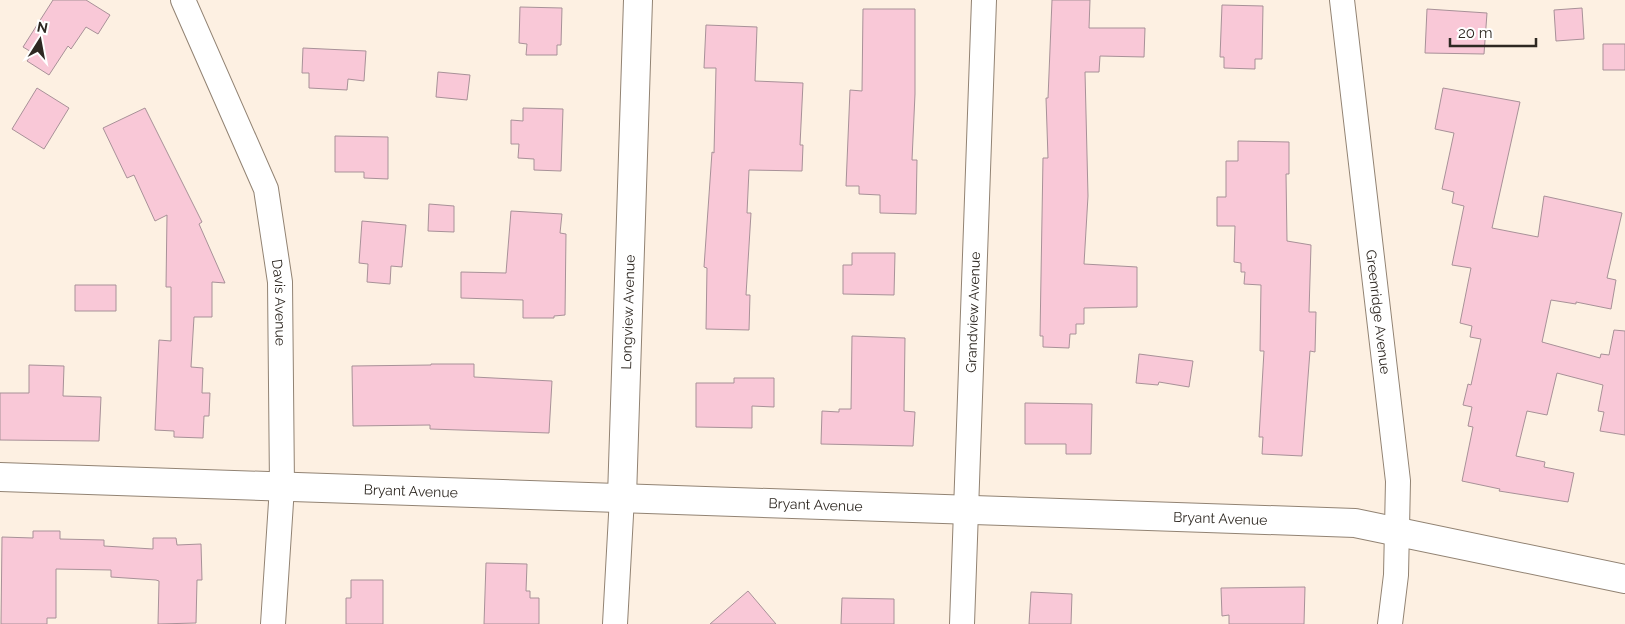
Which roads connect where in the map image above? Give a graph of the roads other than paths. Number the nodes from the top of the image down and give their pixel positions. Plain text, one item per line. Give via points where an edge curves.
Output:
1 (183, 0) edge
2 (638, 0) edge
3 (984, 0) edge
4 (1342, 0) edge
5 (0, 477) edge
6 (282, 487) junction
7 (622, 498) junction
8 (966, 510) junction
9 (1397, 532) junction
10 (1625, 579) edge
11 (274, 624) edge
12 (615, 624) edge
13 (962, 624) edge
14 (1390, 624) edge

1 - 6 street, Davis Avenue via 266,189 280,282
2 - 7 street, Longview Avenue
3 - 8 street, Grandview Avenue
4 - 9 street, Greenridge Avenue via 1398,482
5 - 6 street, Bryant Avenue
6 - 7 street, Bryant Avenue
6 - 11 street, Davis Avenue
7 - 8 street, Bryant Avenue
7 - 12 street, Longview Avenue
8 - 9 street, Bryant Avenue via 1355,523
8 - 13 street, Grandview Avenue
9 - 10 street, Bryant Avenue
9 - 14 street, Greenridge Avenue

